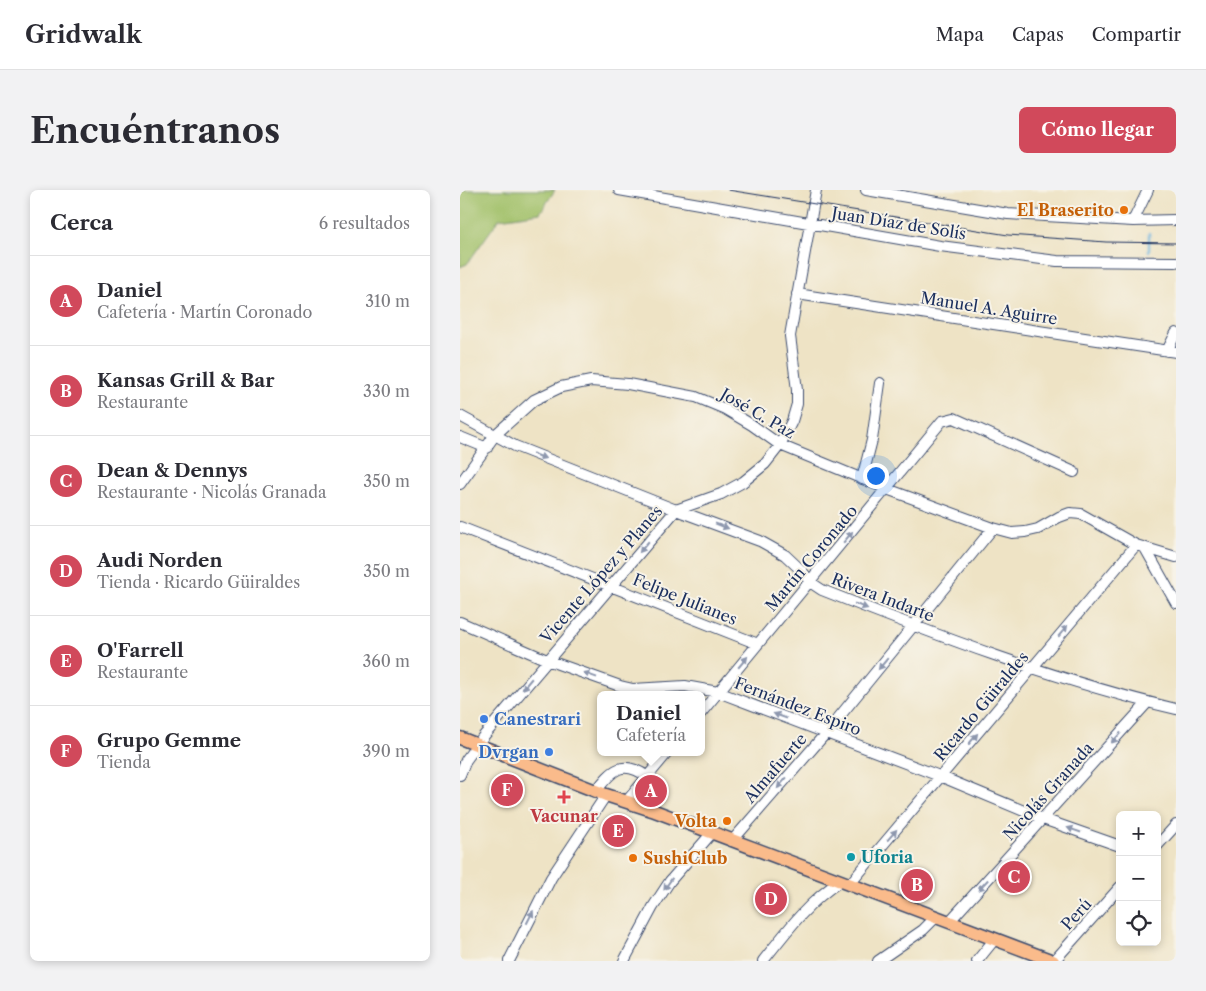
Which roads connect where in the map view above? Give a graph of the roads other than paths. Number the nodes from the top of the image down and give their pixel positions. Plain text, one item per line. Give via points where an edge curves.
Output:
1 (619, 190) edge
2 (816, 190) edge
3 (866, 190) edge
4 (1148, 190) edge
5 (1176, 220) edge
6 (1133, 221) junction
7 (809, 224) junction
8 (1176, 262) edge
9 (797, 294) junction
10 (1176, 333) edge
11 (1172, 351) edge
12 (880, 383) dead end
13 (460, 416) edge
14 (495, 435) junction
15 (460, 437) edge
16 (780, 445) junction
17 (487, 448) junction
18 (1074, 472) dead end
19 (862, 479) junction
20 (460, 484) edge
21 (887, 489) junction
22 (676, 510) junction
23 (460, 527) edge
24 (993, 528) junction
25 (1141, 546) junction
26 (1176, 557) edge
27 (810, 582) junction
28 (612, 586) junction
29 (1176, 603) edge
30 (460, 622) edge
31 (914, 626) junction
32 (758, 644) junction
33 (547, 660) junction
34 (1032, 668) junction
35 (718, 692) junction
36 (1148, 702) junction
37 (705, 707) edge
38 (1176, 708) edge
39 (826, 733) junction
40 (460, 738) edge
41 (477, 745) junction
42 (665, 756) edge
43 (460, 775) edge
44 (648, 777) junction
45 (942, 777) junction
46 (601, 793) junction
47 (626, 802) junction
48 (1043, 819) junction
49 (1176, 824) edge
50 (711, 834) junction
51 (1161, 841) edge
52 (732, 842) junction
53 (1116, 845) edge
54 (844, 883) junction
55 (1116, 891) edge
56 (936, 917) junction
57 (949, 922) junction
58 (994, 940) junction
59 (509, 961) edge
60 (624, 961) edge
61 (763, 961) edge
62 (878, 961) edge
63 (977, 961) edge
64 (1053, 961) edge

1 - 7 street, Juan Díaz de Solís
2 - 7 street, Vicente López y Planes
3 - 6 street via 1008,214
4 - 6 street
5 - 6 street
7 - 8 street, Juan Díaz de Solís via 1057,261
7 - 9 street, Vicente López y Planes
9 - 11 street, Manuel A. Aguirre
9 - 16 street, Vicente López y Planes via 790,336 797,404
10 - 11 street
12 - 19 street via 872,440
13 - 14 street, Rivera Indarte
14 - 16 street, José C. Paz via 534,400 561,387 591,382 628,384 696,397 725,409
14 - 17 street, José C. Paz
14 -> 22 street, Rivera Indarte via 515,446
15 - 17 street
16 - 19 street, José C. Paz
16 - 22 street, Vicente López y Planes via 765,464 743,482
17 - 20 street, José C. Paz
18 - 21 street, Martín Coronado via 954,418 942,421
19 - 21 street, José C. Paz
21 - 24 street, José C. Paz
27 -> 21 street, Martín Coronado
22 -> 27 street, Rivera Indarte via 760,541 785,555
22 -> 28 street, Vicente López y Planes
23 - 28 street, Felipe Julianes
24 - 25 street, José C. Paz via 1012,533 1025,532 1038,529 1059,517 1081,514
24 - 31 street, Almafuerte
25 - 26 street, José C. Paz
25 - 29 street
34 -> 25 street, Ricardo Güiraldes
27 -> 31 street, Rivera Indarte via 822,590
27 - 32 street, Martín Coronado
28 - 32 street, Felipe Julianes
28 - 33 street, Vicente López y Planes
30 - 33 street, Fernández Espiro
31 - 34 street, Rivera Indarte
31 -> 39 street, Almafuerte
35 -> 32 street, Martín Coronado
35 -> 33 street, Fernández Espiro via 685,686 633,689
33 -> 41 street, Vicente López y Planes
34 - 36 street, Rivera Indarte
45 -> 34 street, Ricardo Güiraldes
35 - 37 street, Martín Coronado
39 -> 35 street, Fernández Espiro
36 - 38 street, Rivera Indarte
36 -> 48 street, Nicolás Granada
39 - 45 street, Fernández Espiro
39 -> 52 street, Almafuerte
40 - 41 main road
41 - 43 street, Vicente López y Planes
41 - 46 main road
42 - 44 street
44 - 46 street via 634,768 624,767 613,772
44 - 47 street
45 - 48 street, Fernández Espiro
54 -> 45 street, Ricardo Güiraldes
46 - 47 main road
59 -> 46 street via 531,914
47 - 50 main road
53 -> 48 street, Fernández Espiro
48 -> 57 street, Nicolás Granada
49 - 51 street
50 - 52 main road
50 -> 60 street via 653,906
52 - 54 main road
54 - 56 main road
54 - 61 street, Ricardo Güiraldes via 826,890 802,913
55 - 64 street, Perú
56 - 57 main road
56 - 62 street
57 - 58 main road
58 - 63 street
58 - 64 main road

